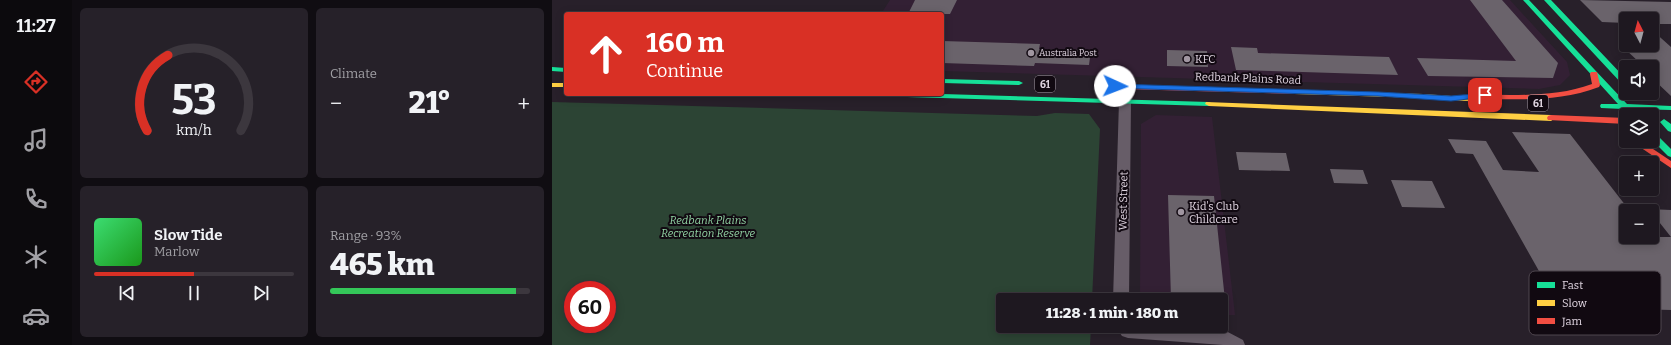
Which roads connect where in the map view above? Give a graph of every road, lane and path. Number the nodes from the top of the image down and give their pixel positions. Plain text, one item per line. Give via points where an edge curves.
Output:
1 (1526, 0) edge
2 (1547, 0) edge
3 (552, 69) edge
4 (564, 70) edge
5 (1594, 74) junction
6 (1619, 76) edge
7 (944, 81) edge
8 (1029, 84) dead end
9 (552, 85) edge
10 (564, 85) edge
11 (1115, 86) dead end
12 (944, 96) edge
13 (1451, 98) junction
14 (1643, 100) edge
15 (1125, 101) junction
16 (1565, 104) dead end
17 (1596, 106) dead end
18 (1626, 107) junction
19 (1650, 108) joint
20 (1659, 108) edge
21 (1671, 108) edge
22 (1586, 119) junction
23 (1619, 120) edge
24 (1619, 132) edge
25 (1659, 142) edge
26 (1646, 148) edge
27 (1671, 154) edge
28 (1671, 164) edge
29 (1121, 293) edge
30 (1160, 333) edge
31 (1237, 345) edge

1 - 5 main road
2 - 6 main road
3 - 4 main road
5 - 13 main road, 61 via 1596,85 1575,94 1552,97 1485,95
5 - 18 main road
7 - 8 main road, 61
9 - 10 main road
11 - 13 main road, Redbank Plains Road / 61
12 - 15 main road, 61
13 - 16 main road, Redbank Plains Road / 61
14 - 19 main road
15 - 22 main road, 61
15 - 29 street, West Street
17 - 18 main road
18 - 19 main road
20 - 21 main road
22 - 23 main road, 61
22 - 24 main road
25 - 27 main road
26 - 28 main road
30 - 31 street via 1224,337

